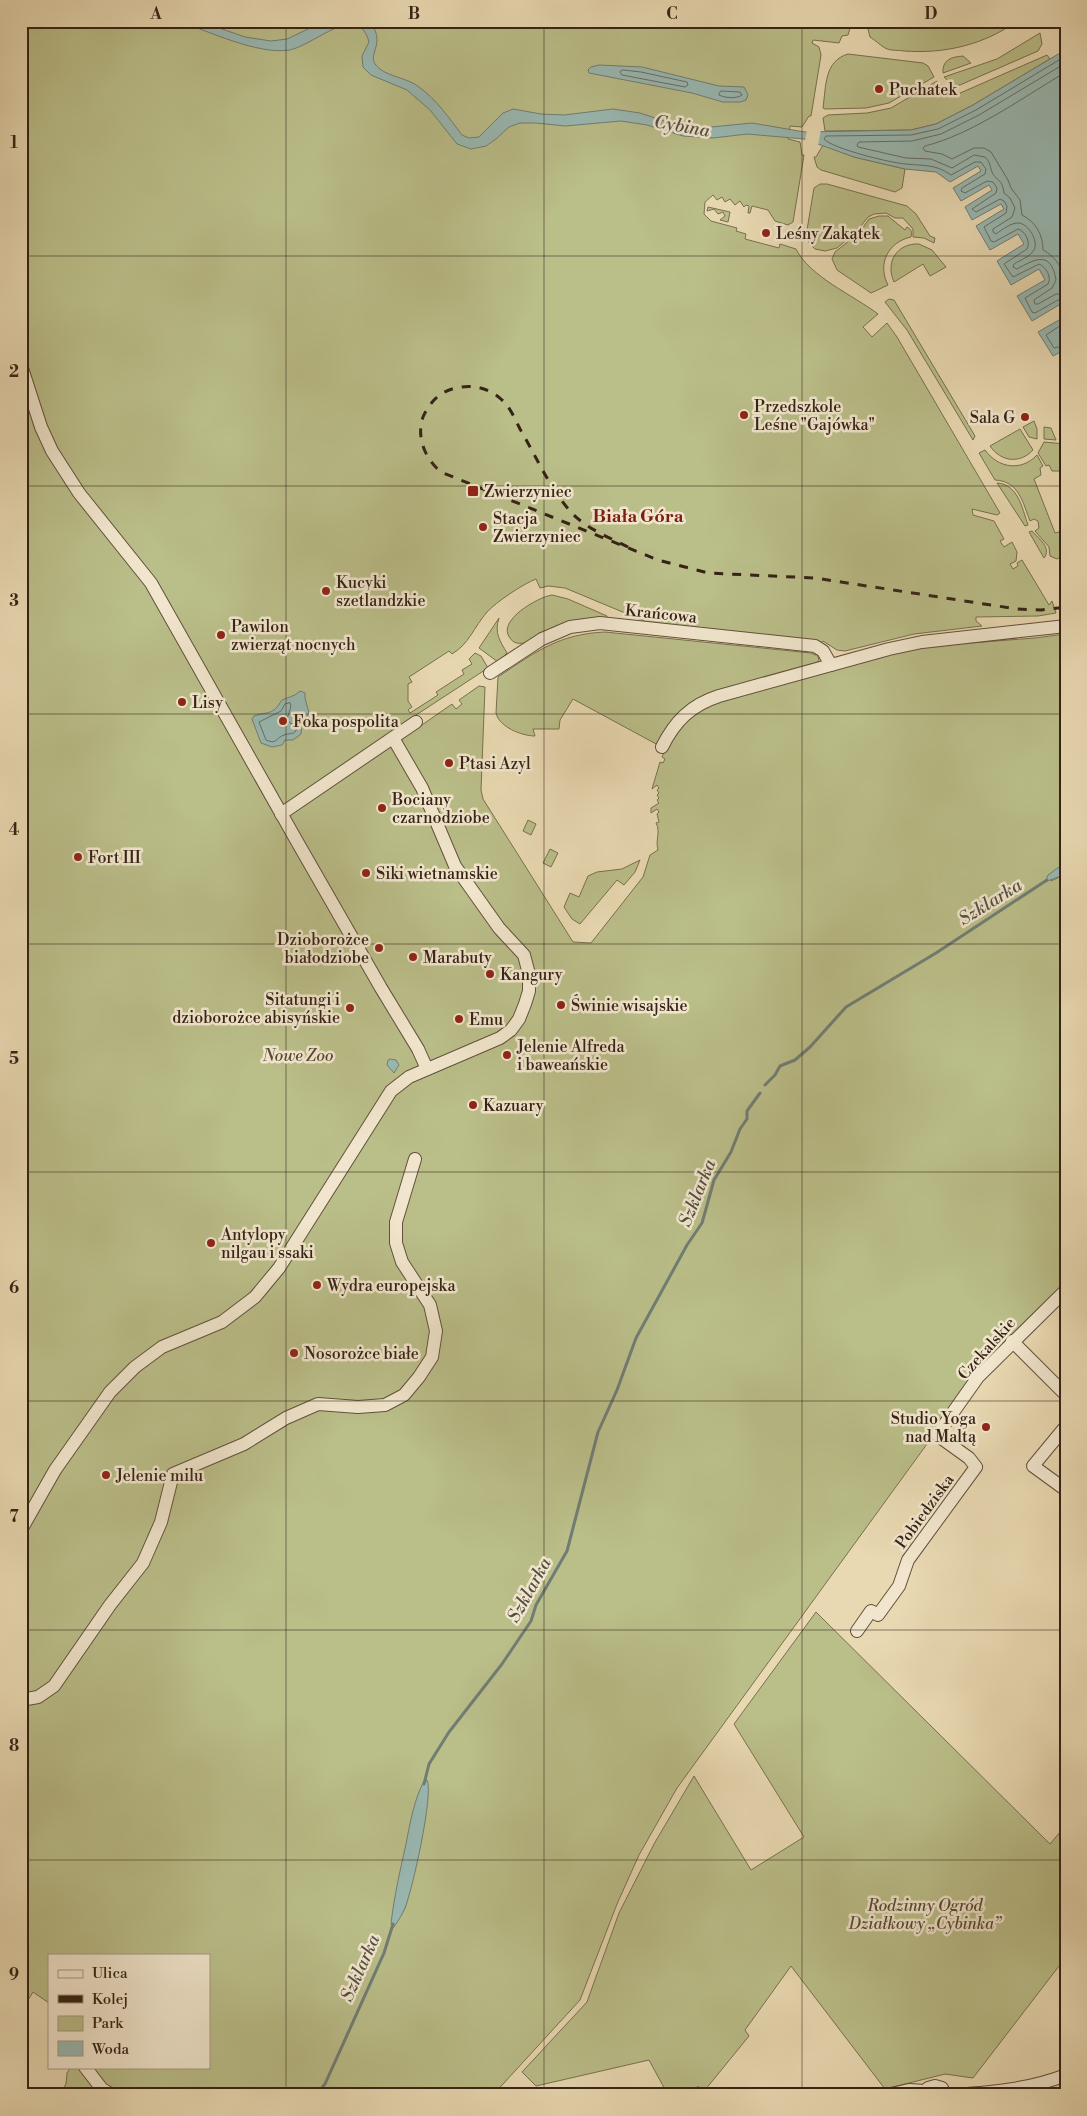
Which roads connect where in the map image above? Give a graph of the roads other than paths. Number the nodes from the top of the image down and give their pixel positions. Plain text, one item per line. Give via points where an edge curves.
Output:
1 (21, 365) edge
2 (1065, 626) edge
3 (830, 665) junction
4 (490, 673) dead end
5 (416, 722) dead end
6 (393, 738) junction
7 (662, 747) dead end
8 (281, 814) junction
9 (427, 1069) junction
10 (415, 1159) dead end
11 (1066, 1290) edge
12 (1012, 1341) junction
13 (1066, 1395) edge
14 (1066, 1426) edge
15 (937, 1435) joint
16 (1066, 1490) edge
17 (21, 1530) edge
18 (857, 1631) dead end
19 (21, 1700) edge
20 (86, 2068) edge
21 (1066, 2075) edge
22 (925, 2093) edge
23 (112, 2095) edge
24 (887, 2095) edge
25 (945, 2095) edge
26 (955, 2095) edge

1 - 8 street via 52,451 79,493 150,583
2 - 3 street via 922,642
3 - 4 street, Krańcowa via 823,651 815,646 600,623 570,627 542,639
3 - 7 street via 700,703 677,722
5 - 6 street
6 - 8 street
6 - 9 street via 422,788 455,866 499,928 524,955 529,974 525,1004 506,1034
8 - 9 street
9 - 17 street via 410,1076 391,1091 280,1268 255,1297 222,1322 162,1347 134,1367 110,1392 55,1470
10 - 19 street via 396,1222 396,1243 402,1262 430,1305 436,1331 432,1357 419,1377 404,1395 385,1406 318,1404 286,1418 244,1444 173,1474 161,1522 143,1563 54,1686 38,1697
11 - 12 street, Czekalskie
12 - 13 street
12 - 15 street, Czekalskie via 978,1377
14 - 16 street via 1033,1466
15 - 18 street, Pobiedziska via 969,1458 976,1467 908,1560 899,1586 878,1615 871,1610
20 - 23 street via 102,2089
21 - 26 street via 1010,2090
22 - 24 street via 909,2090
22 - 25 street via 935,2086 942,2088

